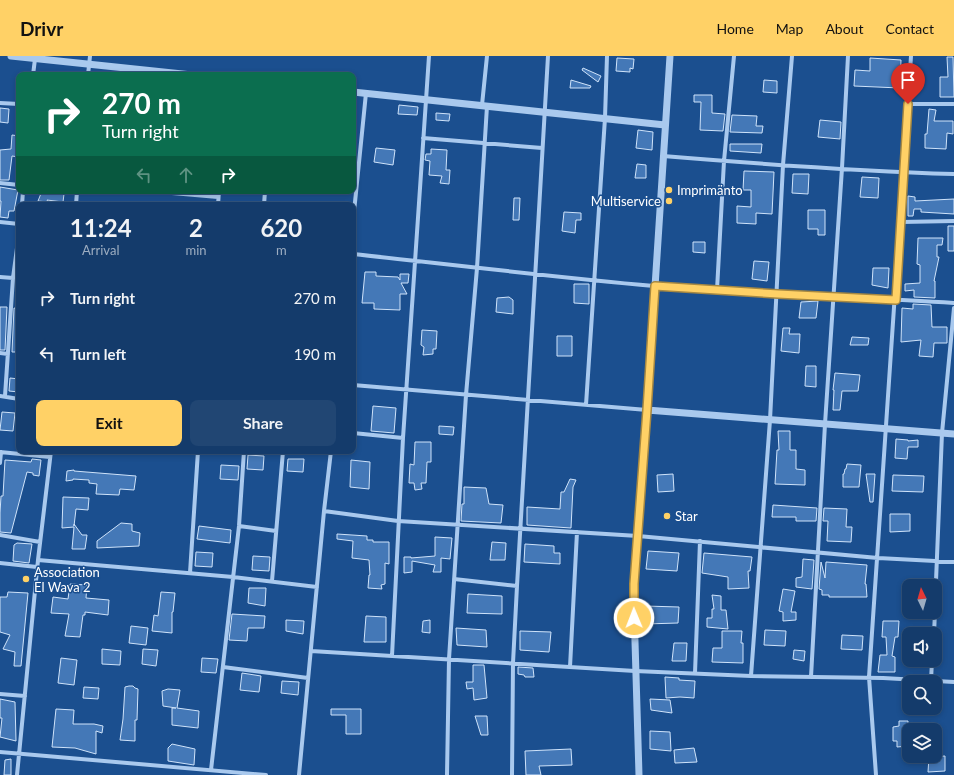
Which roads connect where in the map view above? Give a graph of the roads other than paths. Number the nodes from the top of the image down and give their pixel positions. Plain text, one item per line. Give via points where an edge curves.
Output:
1 (10, 56) edge
2 (90, 56) edge
3 (429, 56) edge
4 (487, 56) edge
5 (548, 56) edge
6 (607, 56) edge
7 (670, 56) edge
8 (734, 56) edge
9 (792, 56) edge
10 (848, 56) edge
11 (911, 56) edge
12 (35, 58) junction
13 (89, 64) junction
14 (33, 72) edge
15 (88, 72) edge
16 (138, 72) edge
17 (356, 92) edge
18 (366, 93) junction
19 (426, 100) junction
20 (0, 103) edge
21 (16, 104) edge
22 (908, 104) junction
23 (954, 104) edge
24 (484, 106) junction
25 (544, 112) junction
26 (605, 118) junction
27 (665, 124) junction
28 (424, 138) junction
29 (485, 144) junction
30 (542, 148) junction
31 (663, 156) junction
32 (724, 161) junction
33 (783, 165) junction
34 (842, 168) junction
35 (904, 172) junction
36 (954, 174) edge
37 (0, 183) edge
38 (16, 185) edge
39 (356, 192) edge
40 (184, 194) edge
41 (218, 194) edge
42 (218, 197) junction
43 (218, 202) edge
44 (954, 221) edge
45 (0, 222) edge
46 (901, 222) junction
47 (16, 224) edge
48 (356, 254) edge
49 (16, 256) edge
50 (416, 261) junction
51 (477, 268) junction
52 (535, 275) junction
53 (0, 277) edge
54 (13, 278) junction
55 (595, 280) junction
56 (655, 286) junction
57 (717, 290) junction
58 (778, 294) junction
59 (834, 296) junction
60 (896, 300) junction
61 (954, 303) edge
62 (954, 308) edge
63 (0, 353) edge
64 (8, 354) junction
65 (356, 385) edge
66 (406, 391) junction
67 (2, 396) edge
68 (466, 396) junction
69 (16, 398) edge
70 (527, 400) junction
71 (586, 405) junction
72 (647, 410) junction
73 (770, 420) junction
74 (825, 424) junction
75 (887, 428) junction
76 (942, 433) junction
77 (356, 434) edge
78 (954, 434) edge
79 (403, 438) junction
80 (1, 452) edge
81 (16, 454) edge
82 (21, 454) edge
83 (50, 454) edge
84 (198, 454) edge
85 (244, 454) edge
86 (283, 454) edge
87 (331, 454) edge
88 (50, 457) junction
89 (0, 463) edge
90 (324, 511) junction
91 (398, 521) junction
92 (457, 524) junction
93 (239, 526) junction
94 (520, 529) junction
95 (276, 531) junction
96 (577, 532) junction
97 (0, 535) edge
98 (638, 536) junction
99 (700, 541) junction
100 (40, 542) junction
101 (760, 547) junction
102 (818, 552) junction
103 (878, 558) junction
104 (38, 560) junction
105 (937, 561) junction
106 (954, 562) edge
107 (0, 563) edge
108 (37, 567) junction
109 (190, 573) junction
110 (233, 577) junction
111 (454, 579) junction
112 (936, 579) edge
113 (272, 582) junction
114 (517, 586) junction
115 (317, 587) junction
116 (311, 651) junction
117 (392, 656) junction
118 (449, 659) junction
119 (513, 663) junction
120 (223, 667) junction
121 (570, 667) junction
122 (635, 671) junction
123 (695, 673) junction
124 (751, 676) junction
125 (811, 677) junction
126 (869, 677) junction
127 (308, 678) junction
128 (902, 679) edge
129 (942, 681) edge
130 (954, 682) edge
131 (0, 694) edge
132 (25, 696) junction
133 (0, 752) edge
134 (20, 754) junction
135 (211, 770) junction
136 (17, 775) edge
137 (266, 775) edge
138 (299, 775) edge
139 (447, 775) edge
140 (512, 775) edge
141 (639, 775) edge
142 (876, 775) edge

1 - 12 street
2 - 13 street
3 - 19 street
4 - 24 street
5 - 25 street
6 - 26 street
7 - 27 street
8 - 32 street
9 - 33 street
10 - 34 street
11 - 22 street
12 - 13 street
12 - 14 street
13 - 15 street
13 - 16 street
17 - 18 street
18 - 19 street
18 - 39 street
19 - 24 street
19 - 28 street
20 - 21 street
22 - 23 street
22 - 35 street
24 - 25 street
24 - 29 street
25 - 26 street
25 - 30 street
26 - 27 street
26 - 55 street
27 - 31 street
28 - 29 street
28 - 50 street
29 - 30 street
29 - 51 street
30 - 52 street
31 - 32 street
31 - 56 street
32 - 33 street
32 - 57 street
33 - 34 street
33 - 58 street
34 - 35 street
34 - 59 street
35 - 36 street
35 - 46 street
37 - 38 street
40 - 42 street
41 - 42 street
42 - 43 street
44 - 46 street
45 - 47 street
46 - 60 street
48 - 50 street
49 - 54 street
50 - 51 street
50 - 66 street
51 - 52 street
51 - 68 street
52 - 55 street
52 - 70 street
53 - 54 street
54 - 64 street
55 - 56 street
55 - 71 street
56 - 57 street
56 - 72 street
57 - 58 street
58 - 59 street
58 - 73 street
59 - 60 street
59 - 74 street
60 - 61 street
60 - 75 street
62 - 76 street
63 - 64 street
64 - 67 street
65 - 66 street
66 - 68 street
66 - 79 street
67 - 69 street
68 - 70 street
68 - 92 street
70 - 71 street
70 - 94 street
71 - 72 street
72 - 73 street
72 - 98 street
73 - 74 street
73 - 101 street
74 - 75 street
74 - 102 street
75 - 76 street
75 - 103 street
76 - 78 street
76 - 105 street
77 - 79 street
79 - 91 street
80 - 81 street
80 - 89 street
82 - 88 street
83 - 88 street
84 - 109 street
85 - 93 street
86 - 95 street
87 - 90 street
88 - 100 street
90 - 91 street
90 - 115 street
91 - 92 street
91 - 117 street
92 - 94 street
92 - 111 street
93 - 95 street
93 - 110 street
94 - 96 street
94 - 114 street
95 - 113 street
96 - 98 street
96 - 121 street
97 - 100 street
98 - 99 street
98 - 122 street via 634,584
99 - 101 street
99 - 123 street
100 - 104 street
101 - 102 street
101 - 124 street
102 - 103 street
102 - 125 street
103 - 105 street
103 - 126 street
104 - 108 street
104 - 109 street
105 - 106 street
105 - 112 street
107 - 108 street
108 - 132 street
109 - 110 street
110 - 113 street
110 - 120 street
111 - 114 street
111 - 118 street
113 - 115 street
114 - 119 street
115 - 116 street
116 - 117 street
116 - 127 street
117 - 118 street
118 - 119 street
118 - 139 street
119 - 121 street
119 - 140 street
120 - 127 street
120 - 135 street
121 - 122 street
122 - 123 street
122 - 141 street
123 - 124 street
124 - 125 street
125 - 126 street
126 - 128 street
126 - 142 street
127 - 138 street
129 - 130 street
131 - 132 street
132 - 134 street
133 - 134 street
134 - 135 street
134 - 136 street
135 - 137 street

